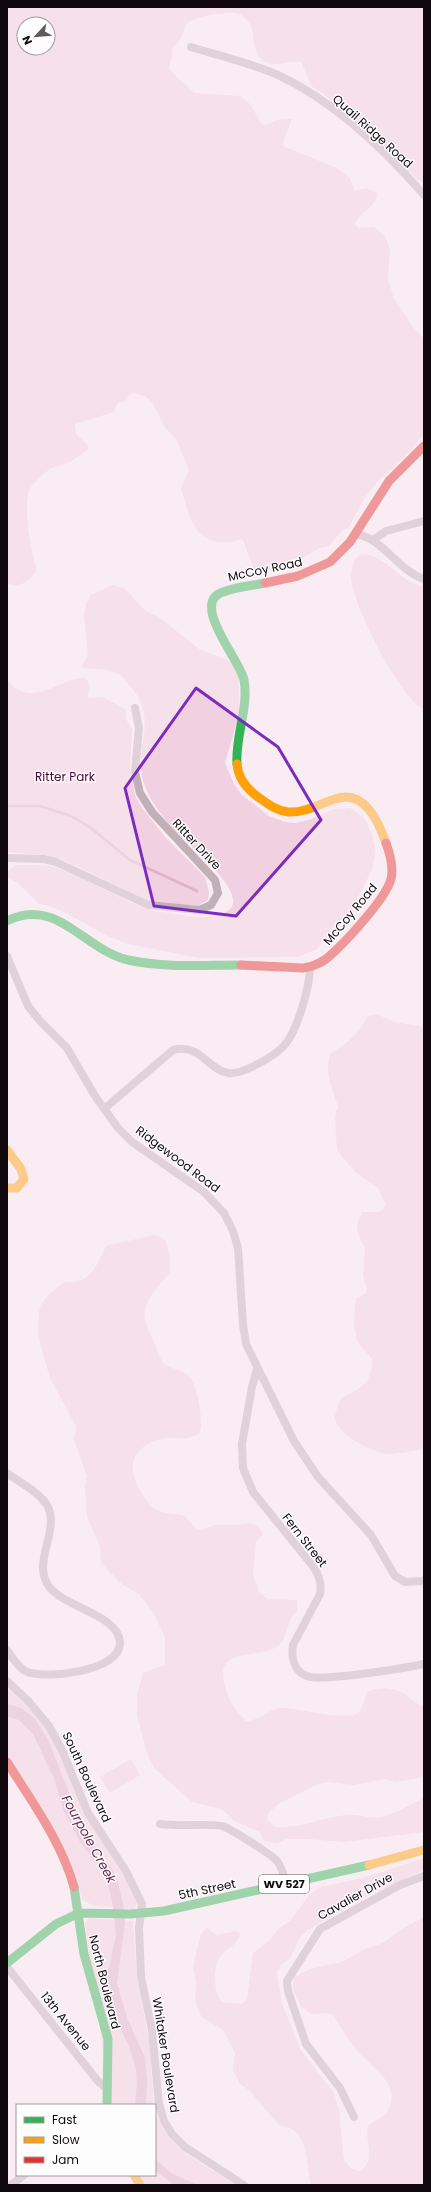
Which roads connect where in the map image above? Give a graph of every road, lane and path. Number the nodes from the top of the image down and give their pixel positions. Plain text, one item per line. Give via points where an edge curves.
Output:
1 (191, 47) dead end
2 (424, 195) edge
3 (424, 446) edge
4 (424, 520) edge
5 (356, 534) junction
6 (373, 540) junction
7 (424, 579) edge
8 (135, 708) dead end
9 (7, 858) edge
10 (7, 921) edge
11 (7, 956) edge
12 (310, 966) junction
13 (104, 1109) junction
14 (7, 1150) edge
15 (7, 1188) edge
16 (257, 1369) junction
17 (7, 1473) edge
18 (424, 1581) edge
19 (7, 1650) edge
20 (424, 1664) edge
21 (7, 1682) edge
22 (7, 1762) edge
23 (160, 1824) dead end
24 (424, 1850) edge
25 (424, 1876) edge
26 (286, 1884) junction
27 (79, 1913) junction
28 (142, 1913) junction
29 (7, 1963) edge
30 (7, 1967) edge
31 (107, 2089) junction
32 (107, 2104) edge
33 (354, 2117) dead end
34 (23, 2176) edge
35 (135, 2176) edge
36 (11, 2185) edge
37 (140, 2185) edge
38 (244, 2185) edge

1 - 2 street, Quail Ridge Road via 265,70 309,93 373,144
3 - 5 street, McCoy Road via 380,492
4 - 6 street via 386,531
5 - 6 street
5 - 12 street, McCoy Road via 345,550 322,567 298,576 228,590 216,595 210,605 212,618 241,667 246,686 246,707 235,761 243,783 265,803 293,813 311,810 341,797 356,798 363,802 376,820 386,846 392,872 387,888 332,953 325,960
6 - 7 street via 407,571
8 - 9 street, Ritter Drive via 139,728 135,772 140,794 156,816 215,880 218,893 214,903 199,910 148,905 56,862 44,859
10 - 12 street, McCoy Road via 26,914 45,916 75,930 113,955 132,961
11 - 13 street, Ridgewood Road via 28,1006 40,1022 67,1048
12 - 13 street via 308,991 289,1038 283,1047 268,1058 246,1070 233,1073 221,1071 193,1051 173,1050
13 - 16 street, Ridgewood Road via 132,1142 204,1192 224,1213 233,1230 238,1248 244,1334
14 - 15 street via 22,1170 24,1179 18,1188
16 - 18 street, Ridgewood Road via 310,1466 368,1531 395,1576 405,1582
16 - 20 street, Fern Street via 242,1444 243,1468 253,1492 312,1565 319,1575 321,1586 320,1594 293,1645 291,1653 296,1668 308,1677 320,1678
17 - 19 street via 36,1493 50,1511 51,1523 44,1563 48,1585 60,1596 112,1626 119,1634 120,1641 117,1653 109,1662 78,1671 26,1671 15,1662
21 - 28 street, South Boulevard via 40,1714 56,1738 88,1813 133,1885 142,1904
22 - 27 street, North Boulevard via 66,1862
23 - 26 street via 230,1828 273,1857 280,1866
24 - 26 street, 5th Street / WV 527
25 - 33 street, Cavalier Drive via 400,1885 320,1929 286,1981 306,2044 340,2088
26 - 28 street, 5th Street / WV 527 via 164,1911
27 - 28 street, 5th Street / WV 527
27 - 29 street, 5th Street / WV 527 via 56,1924
27 - 31 street, North Boulevard via 84,1954 108,2039
28 - 38 street, Whitaker Boulevard via 139,1928 141,1977 152,2030 161,2113 172,2134 185,2147
30 - 31 street, 13th Avenue via 97,2080
31 - 32 street, North Boulevard
34 - 36 street
35 - 37 street

